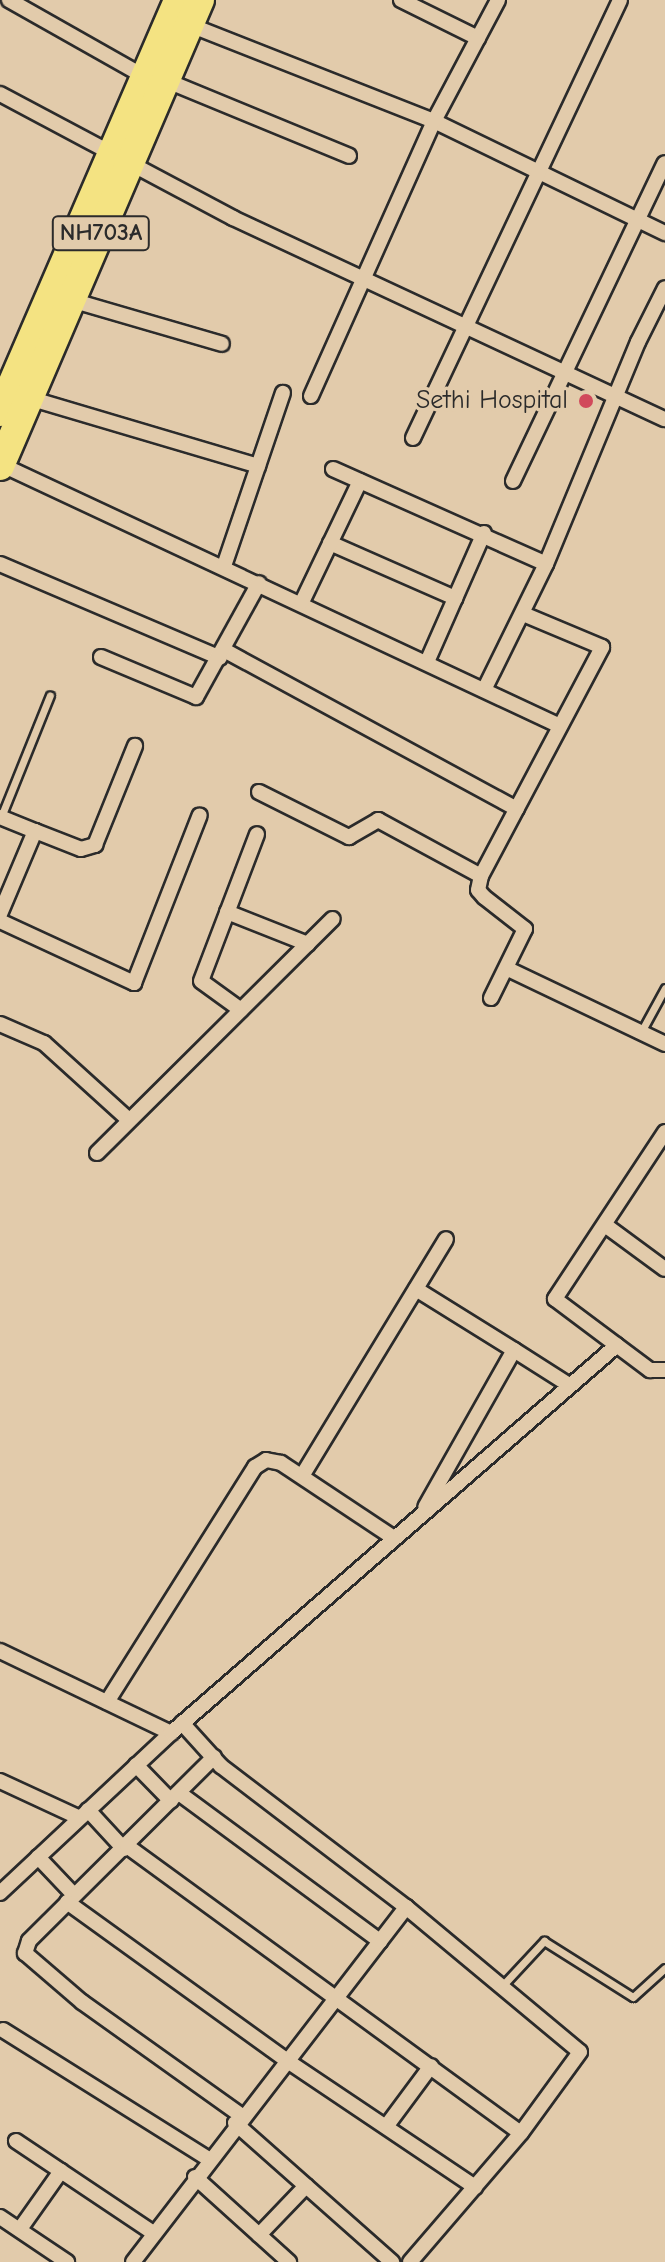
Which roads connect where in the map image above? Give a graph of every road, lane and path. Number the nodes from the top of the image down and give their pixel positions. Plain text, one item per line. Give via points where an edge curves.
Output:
1 (9, 0) edge
2 (401, 0) edge
3 (498, 0) edge
4 (620, 0) edge
5 (189, 8) edge
6 (478, 38) junction
7 (155, 78) junction
8 (0, 94) edge
9 (434, 121) junction
10 (349, 156) dead end
11 (121, 159) junction
12 (665, 163) edge
13 (537, 167) junction
14 (638, 219) junction
15 (665, 233) edge
16 (363, 280) junction
17 (665, 288) edge
18 (71, 300) junction
19 (466, 327) junction
20 (222, 344) dead end
21 (562, 372) junction
22 (283, 393) dead end
23 (615, 394) junction
24 (311, 396) dead end
25 (29, 398) junction
26 (0, 412) edge
27 (665, 419) edge
28 (413, 438) dead end
29 (0, 465) edge
30 (258, 466) junction
31 (333, 469) dead end
32 (360, 481) junction
33 (513, 481) dead end
34 (484, 533) junction
35 (330, 543) junction
36 (0, 564) edge
37 (546, 564) junction
38 (224, 566) junction
39 (259, 583) junction
40 (455, 598) junction
41 (302, 602) junction
42 (523, 614) junction
43 (222, 654) junction
44 (101, 657) dead end
45 (427, 662) junction
46 (484, 690) junction
47 (50, 695) dead end
48 (560, 726) junction
49 (135, 746) dead end
50 (259, 792) dead end
51 (517, 809) junction
52 (200, 815) dead end
53 (0, 817) edge
54 (35, 831) junction
55 (257, 834) dead end
56 (481, 876) junction
57 (227, 912) junction
58 (0, 914) edge
59 (333, 919) dead end
60 (0, 921) edge
61 (308, 944) junction
62 (508, 969) junction
63 (665, 988) edge
64 (491, 998) dead end
65 (241, 1010) junction
66 (0, 1024) edge
67 (641, 1032) junction
68 (665, 1044) edge
69 (129, 1120) junction
70 (665, 1132) edge
71 (97, 1153) dead end
72 (605, 1225) junction
73 (446, 1239) dead end
74 (665, 1269) edge
75 (416, 1289) junction
76 (617, 1345) junction
77 (514, 1350) junction
78 (665, 1370) edge
79 (569, 1385) junction
80 (302, 1476) junction
81 (419, 1517) junction
82 (394, 1538) junction
83 (0, 1651) edge
84 (107, 1702) junction
85 (176, 1728) junction
86 (214, 1757) junction
87 (136, 1765) junction
88 (0, 1781) edge
89 (175, 1797) junction
90 (83, 1814) junction
91 (125, 1847) junction
92 (38, 1857) junction
93 (4, 1884) edge
94 (71, 1898) junction
95 (406, 1907) junction
96 (380, 1941) junction
97 (665, 1968) edge
98 (500, 1988) junction
99 (336, 1998) junction
100 (3, 2030) dead end
101 (286, 2060) junction
102 (431, 2066) junction
103 (238, 2120) junction
104 (388, 2124) junction
105 (521, 2133) junction
106 (16, 2141) dead end
107 (209, 2159) junction
108 (61, 2171) junction
109 (195, 2177) junction
110 (306, 2186) junction
111 (475, 2187) junction
112 (0, 2217) edge
113 (20, 2229) junction
114 (152, 2232) junction
115 (259, 2235) junction
116 (135, 2261) edge
117 (67, 2262) edge
118 (289, 2262) edge
119 (392, 2262) edge
120 (410, 2262) edge

1 - 7 street
2 - 6 street
3 - 6 street
4 - 13 street
5 - 7 highway, NH703A
5 - 9 street
6 - 9 street
7 - 10 street
7 - 11 highway, NH703A
8 - 11 street
9 - 13 street
9 - 16 street
11 - 16 street
11 - 18 highway, NH703A
11 - 26 highway, NH703A
12 - 14 street
13 - 14 street
13 - 19 street
14 - 15 street
14 - 21 street
16 - 19 street
16 - 24 street
17 - 23 street
18 - 20 street
18 - 25 highway, NH703A
19 - 21 street
19 - 28 street
21 - 23 street
21 - 33 street
22 - 30 street
23 - 27 street
23 - 37 street
25 - 29 highway, NH703A
25 - 30 street
29 - 38 street
30 - 38 street
31 - 32 street
32 - 34 street
32 - 35 street
34 - 37 street
34 - 40 street
35 - 40 street
35 - 41 street
36 - 43 street
37 - 42 street
38 - 39 street
39 - 41 street
39 - 43 street
40 - 45 street
41 - 45 street
42 - 46 street
42 - 48 street via 602,647
43 - 44 street via 196,697
43 - 51 street
45 - 46 street
46 - 48 street
47 - 53 lane
48 - 51 street
49 - 54 street via 95,845 81,849
50 - 56 street via 343,835 378,820
51 - 56 street
52 - 60 street via 134,983
53 - 54 street
54 - 58 street
55 - 57 street
56 - 62 street via 478,890 525,929
57 - 61 street
57 - 65 street via 201,981
59 - 61 street
61 - 65 street
62 - 64 street
62 - 67 street
63 - 67 lane
65 - 69 street
66 - 69 street via 44,1043
67 - 68 street
69 - 71 street
70 - 72 street
72 - 74 street
72 - 76 street via 555,1299
73 - 75 street
75 - 77 street
75 - 80 street
76 - 78 street via 650,1370
76 - 79 street
77 - 79 street
77 - 81 street
79 - 81 street
80 - 82 street
80 - 84 street via 266,1460 255,1467
81 - 82 street
82 - 85 street
83 - 84 street
84 - 85 street
85 - 86 street
85 - 87 street
86 - 89 street
86 - 95 street
87 - 89 street
87 - 90 street
88 - 90 street
89 - 91 street
89 - 96 street
90 - 91 street
90 - 92 street
91 - 94 street
91 - 99 street
92 - 93 street
92 - 94 street
94 - 101 street
94 - 103 street via 29,1941 25,1953 30,1963
95 - 96 street
95 - 98 street
96 - 99 street
97 - 98 lane via 633,1997 544,1941
98 - 105 street via 577,2044 580,2052
99 - 101 street
99 - 102 street
100 - 107 street
101 - 103 street
101 - 104 street
102 - 104 street
102 - 105 street
103 - 107 street
103 - 110 street
104 - 111 street
105 - 111 street
106 - 108 street
107 - 109 street
108 - 113 street
108 - 114 street
109 - 114 street
109 - 115 street
110 - 115 street
110 - 119 street
111 - 120 street
112 - 113 street
113 - 117 street
114 - 116 street
115 - 118 street

